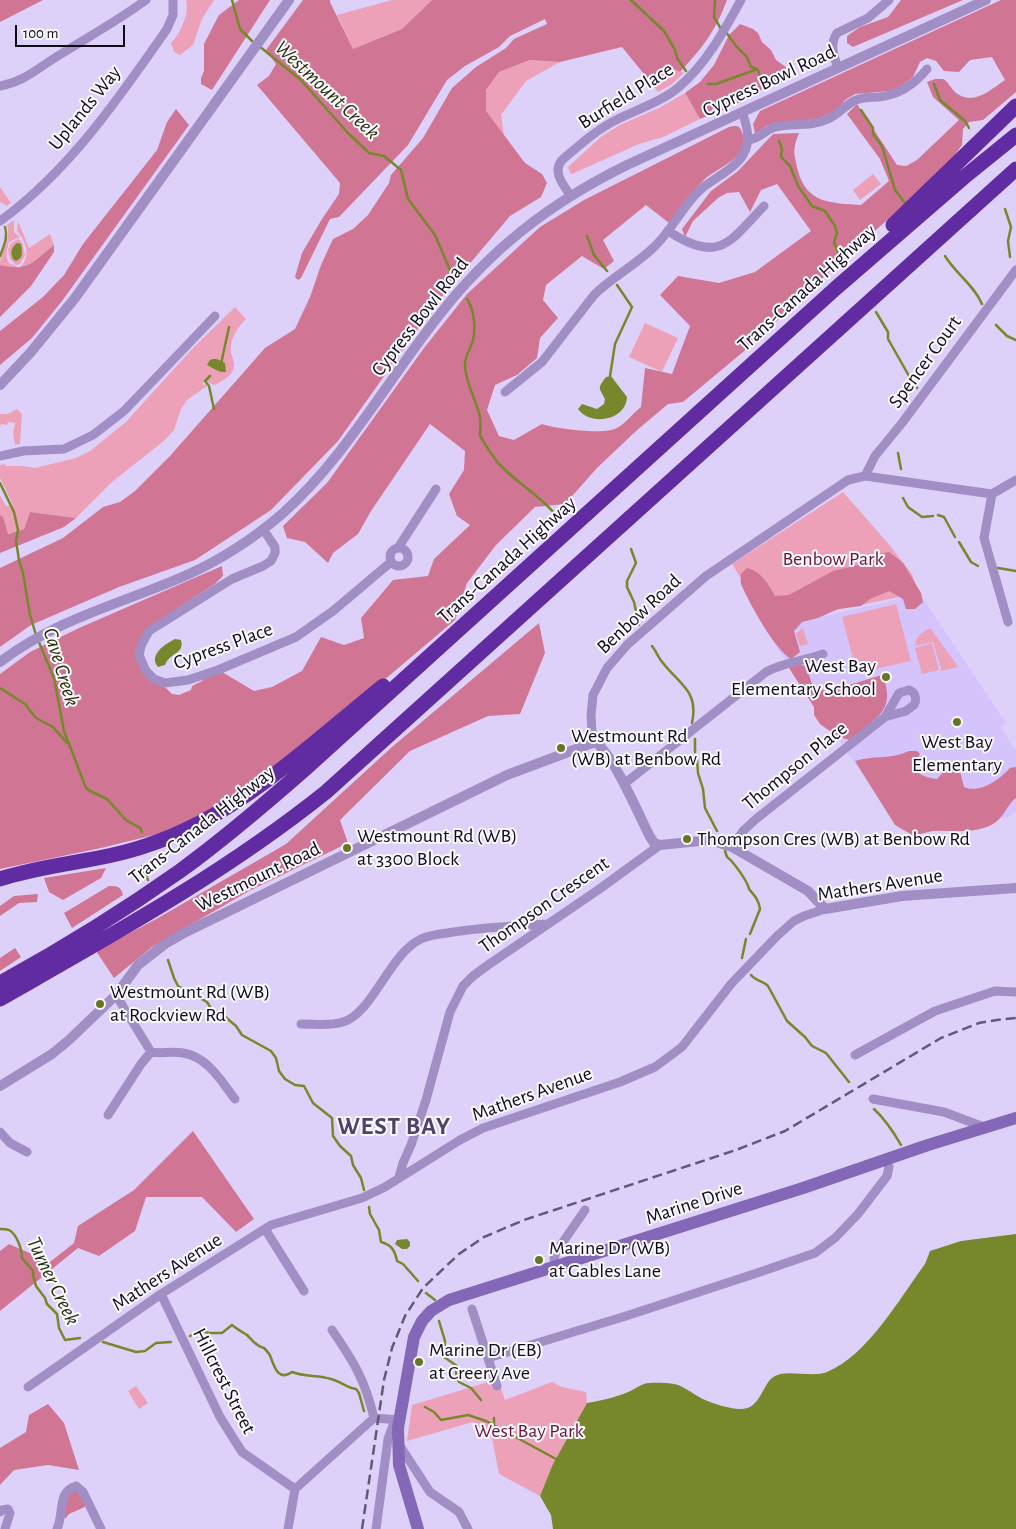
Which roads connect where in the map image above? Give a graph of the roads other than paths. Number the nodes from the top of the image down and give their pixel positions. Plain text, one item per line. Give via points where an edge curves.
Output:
1 (146, 0) edge
2 (173, 0) edge
3 (288, 0) edge
4 (741, 0) edge
5 (889, 0) edge
6 (986, 0) edge
7 (838, 68) junction
8 (927, 69) dead end
9 (0, 86) edge
10 (1016, 106) edge
11 (742, 112) junction
12 (1016, 135) edge
13 (748, 140) junction
14 (1016, 169) edge
15 (1016, 183) edge
16 (570, 195) junction
17 (764, 206) dead end
18 (0, 221) edge
19 (668, 232) junction
20 (904, 269) junction
21 (1016, 270) edge
22 (215, 316) dead end
23 (780, 338) junction
24 (0, 385) edge
25 (505, 392) dead end
26 (0, 456) edge
27 (865, 476) junction
28 (1016, 480) edge
29 (436, 489) dead end
30 (992, 494) junction
31 (263, 529) junction
32 (398, 548) junction
33 (390, 562) junction
34 (472, 619) junction
35 (1008, 622) dead end
36 (823, 654) dead end
37 (0, 662) edge
38 (885, 717) dead end
39 (595, 742) junction
40 (624, 784) junction
41 (660, 845) junction
42 (732, 847) junction
43 (0, 879) edge
44 (1016, 888) edge
45 (825, 909) junction
46 (548, 924) junction
47 (42, 975) junction
48 (0, 983) edge
49 (1016, 992) edge
50 (116, 995) junction
51 (0, 999) edge
52 (0, 1003) edge
53 (301, 1024) dead end
54 (151, 1052) junction
55 (855, 1055) dead end
56 (0, 1086) edge
57 (235, 1099) dead end
58 (873, 1099) dead end
59 (108, 1116) dead end
60 (1016, 1118) edge
61 (984, 1127) junction
62 (0, 1132) edge
63 (27, 1152) dead end
64 (886, 1160) junction
65 (399, 1177) junction
66 (585, 1210) dead end
67 (265, 1229) junction
68 (556, 1268) junction
69 (304, 1291) dead end
70 (161, 1294) junction
71 (472, 1309) dead end
72 (332, 1330) dead end
73 (488, 1358) junction
74 (497, 1386) dead end
75 (28, 1387) dead end
76 (374, 1418) junction
77 (397, 1420) junction
78 (398, 1443) junction
79 (295, 1489) junction
80 (0, 1512) edge
81 (5, 1529) edge
82 (57, 1529) edge
83 (101, 1529) edge
84 (288, 1529) edge
85 (376, 1529) edge
86 (418, 1529) edge
87 (468, 1529) edge

1 - 9 street via 29,76
2 - 18 street, Uplands Way via 173,15 167,29 109,109 42,187
3 - 24 street via 75,298
4 - 16 street, Burfield Place via 702,64 678,88 604,127 562,160 557,171
5 - 7 street via 868,18 837,33 832,47
6 - 7 street, Cypress Bowl Road
7 - 11 street, Cypress Bowl Road
8 - 13 street via 918,80 889,96 860,98 826,120 776,127
10 - 23 highway
11 - 13 street
11 - 16 street, Cypress Bowl Road
12 - 23 highway, Trans-Canada Highway via 894,236
13 - 19 street via 742,157 691,200
14 - 20 highway, Trans-Canada Highway
15 - 20 highway
16 - 31 street, Cypress Bowl Road via 526,226 460,290 329,463 298,499
17 - 19 street via 736,235 715,248 698,246
19 - 25 street via 646,255 594,295 542,362
20 - 47 highway, Trans-Canada Highway via 326,792 218,872
21 - 27 street, Spencer Court via 875,456
22 - 26 street via 124,411 92,435 64,449
23 - 34 highway, Trans-Canada Highway
27 - 30 street
27 - 39 street, Benbow Road via 848,480 706,576 628,644 607,668 593,695 591,716
28 - 30 street
29 - 32 street, Cypress Place
30 - 35 street via 984,538
31 - 33 street, Cypress Place via 275,547 271,561 232,578 149,630 139,655 151,677 165,683 188,680 296,637 333,611
31 - 37 street, Cypress Bowl Road via 191,573 54,628
32 - 33 street, Cypress Place via 391,552
32 - 33 street, Cypress Place via 407,552 408,561 399,567
34 - 43 highway via 406,667 261,785 204,822 131,851
34 - 48 highway, Trans-Canada Highway via 306,768 212,847 111,918
36 - 40 street via 766,672
38 - 42 street, Thompson Place via 756,818
39 - 40 street, Benbow Road
39 - 50 street, Westmount Road via 507,775 184,933 138,965
40 - 41 street, Benbow Road via 649,835 654,843
41 - 42 street, Thompson Crescent via 710,840
41 - 46 street, Thompson Crescent
42 - 45 street, Thompson Crescent via 808,891
44 - 45 street, Mathers Avenue via 902,896
45 - 65 street, Mathers Avenue via 804,916 776,936 731,984 682,1047 664,1062 627,1079 483,1128
46 - 53 street via 463,930 422,938 404,952 364,1007 350,1019 338,1023
46 - 65 street, Thompson Crescent via 473,976 457,996
47 - 51 highway, Trans-Canada Highway
47 - 52 highway
49 - 55 street via 995,991 935,1011
50 - 54 street
50 - 56 street, Westmount Road via 52,1054
54 - 57 street via 180,1052 200,1058
54 - 59 street
58 - 61 street via 944,1112
60 - 61 main road, Marine Drive
61 - 64 main road, Marine Drive
62 - 63 street via 10,1143
64 - 68 main road, Marine Drive
64 - 73 street via 887,1176 858,1214 835,1238 814,1253
65 - 67 street, Mathers Avenue via 362,1198 278,1222
66 - 68 street via 556,1252
67 - 69 street
67 - 70 street, Mathers Avenue
68 - 77 main road, Marine Drive via 449,1300 431,1311 414,1337
70 - 75 street, Mathers Avenue
70 - 79 street, Hillcrest Street via 220,1417 242,1452
71 - 73 street
72 - 76 street via 357,1368
73 - 74 street
76 - 77 street
76 - 79 street
77 - 78 main road, Marine Drive
77 - 85 street via 388,1439
78 - 86 main road, Marine Drive via 399,1465
78 - 87 street via 430,1492 459,1512
79 - 84 street
80 - 81 street via 8,1510 10,1513
82 - 83 street via 63,1497 69,1488 76,1486 83,1492

